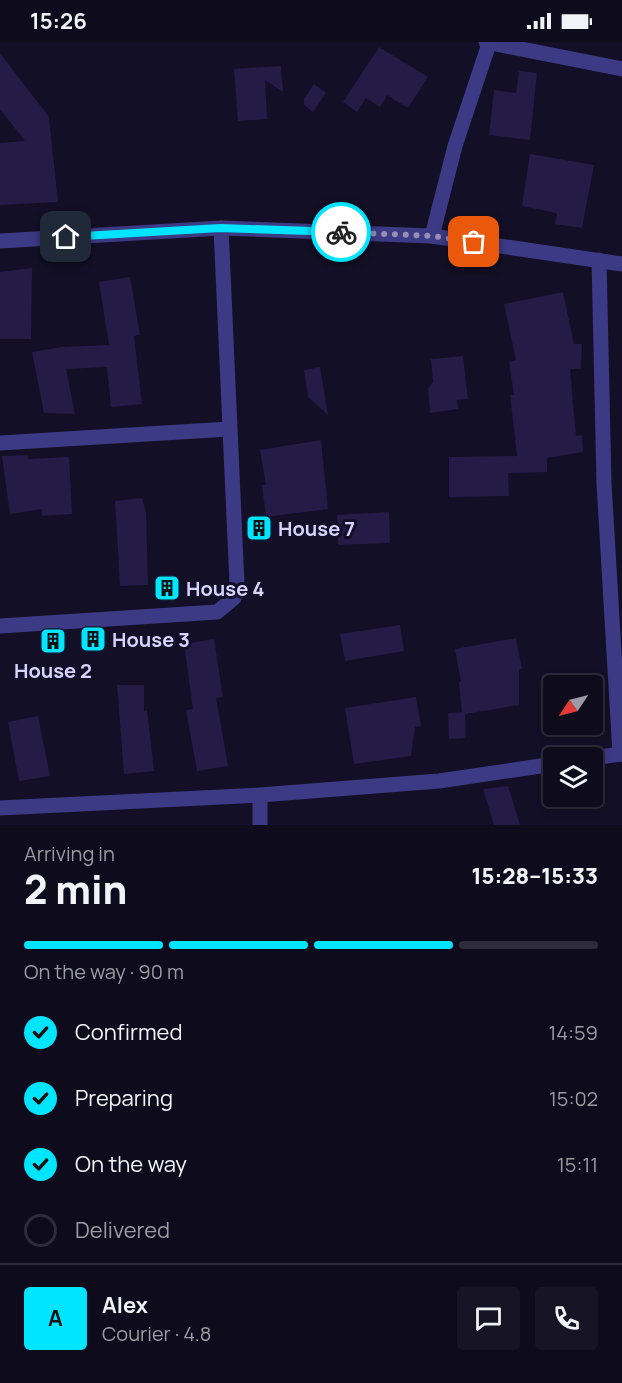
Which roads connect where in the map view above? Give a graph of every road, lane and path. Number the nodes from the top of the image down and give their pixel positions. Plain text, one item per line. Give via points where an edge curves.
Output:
1 (488, 43) edge
2 (622, 69) edge
3 (220, 228) junction
4 (432, 236) junction
5 (0, 241) edge
6 (599, 260) junction
7 (622, 264) edge
8 (230, 429) junction
9 (0, 443) edge
10 (0, 626) edge
11 (621, 754) edge
12 (603, 756) edge
13 (543, 766) edge
14 (260, 795) junction
15 (0, 808) edge
16 (260, 825) edge

1 - 2 street
1 - 4 street via 454,146
3 - 4 street
3 - 5 street
3 - 8 street
4 - 6 street
6 - 7 street
6 - 11 street via 604,483
8 - 9 street
8 - 10 street via 237,584 229,605 217,612
11 - 12 street
13 - 14 street via 439,781
14 - 15 street
14 - 16 street

